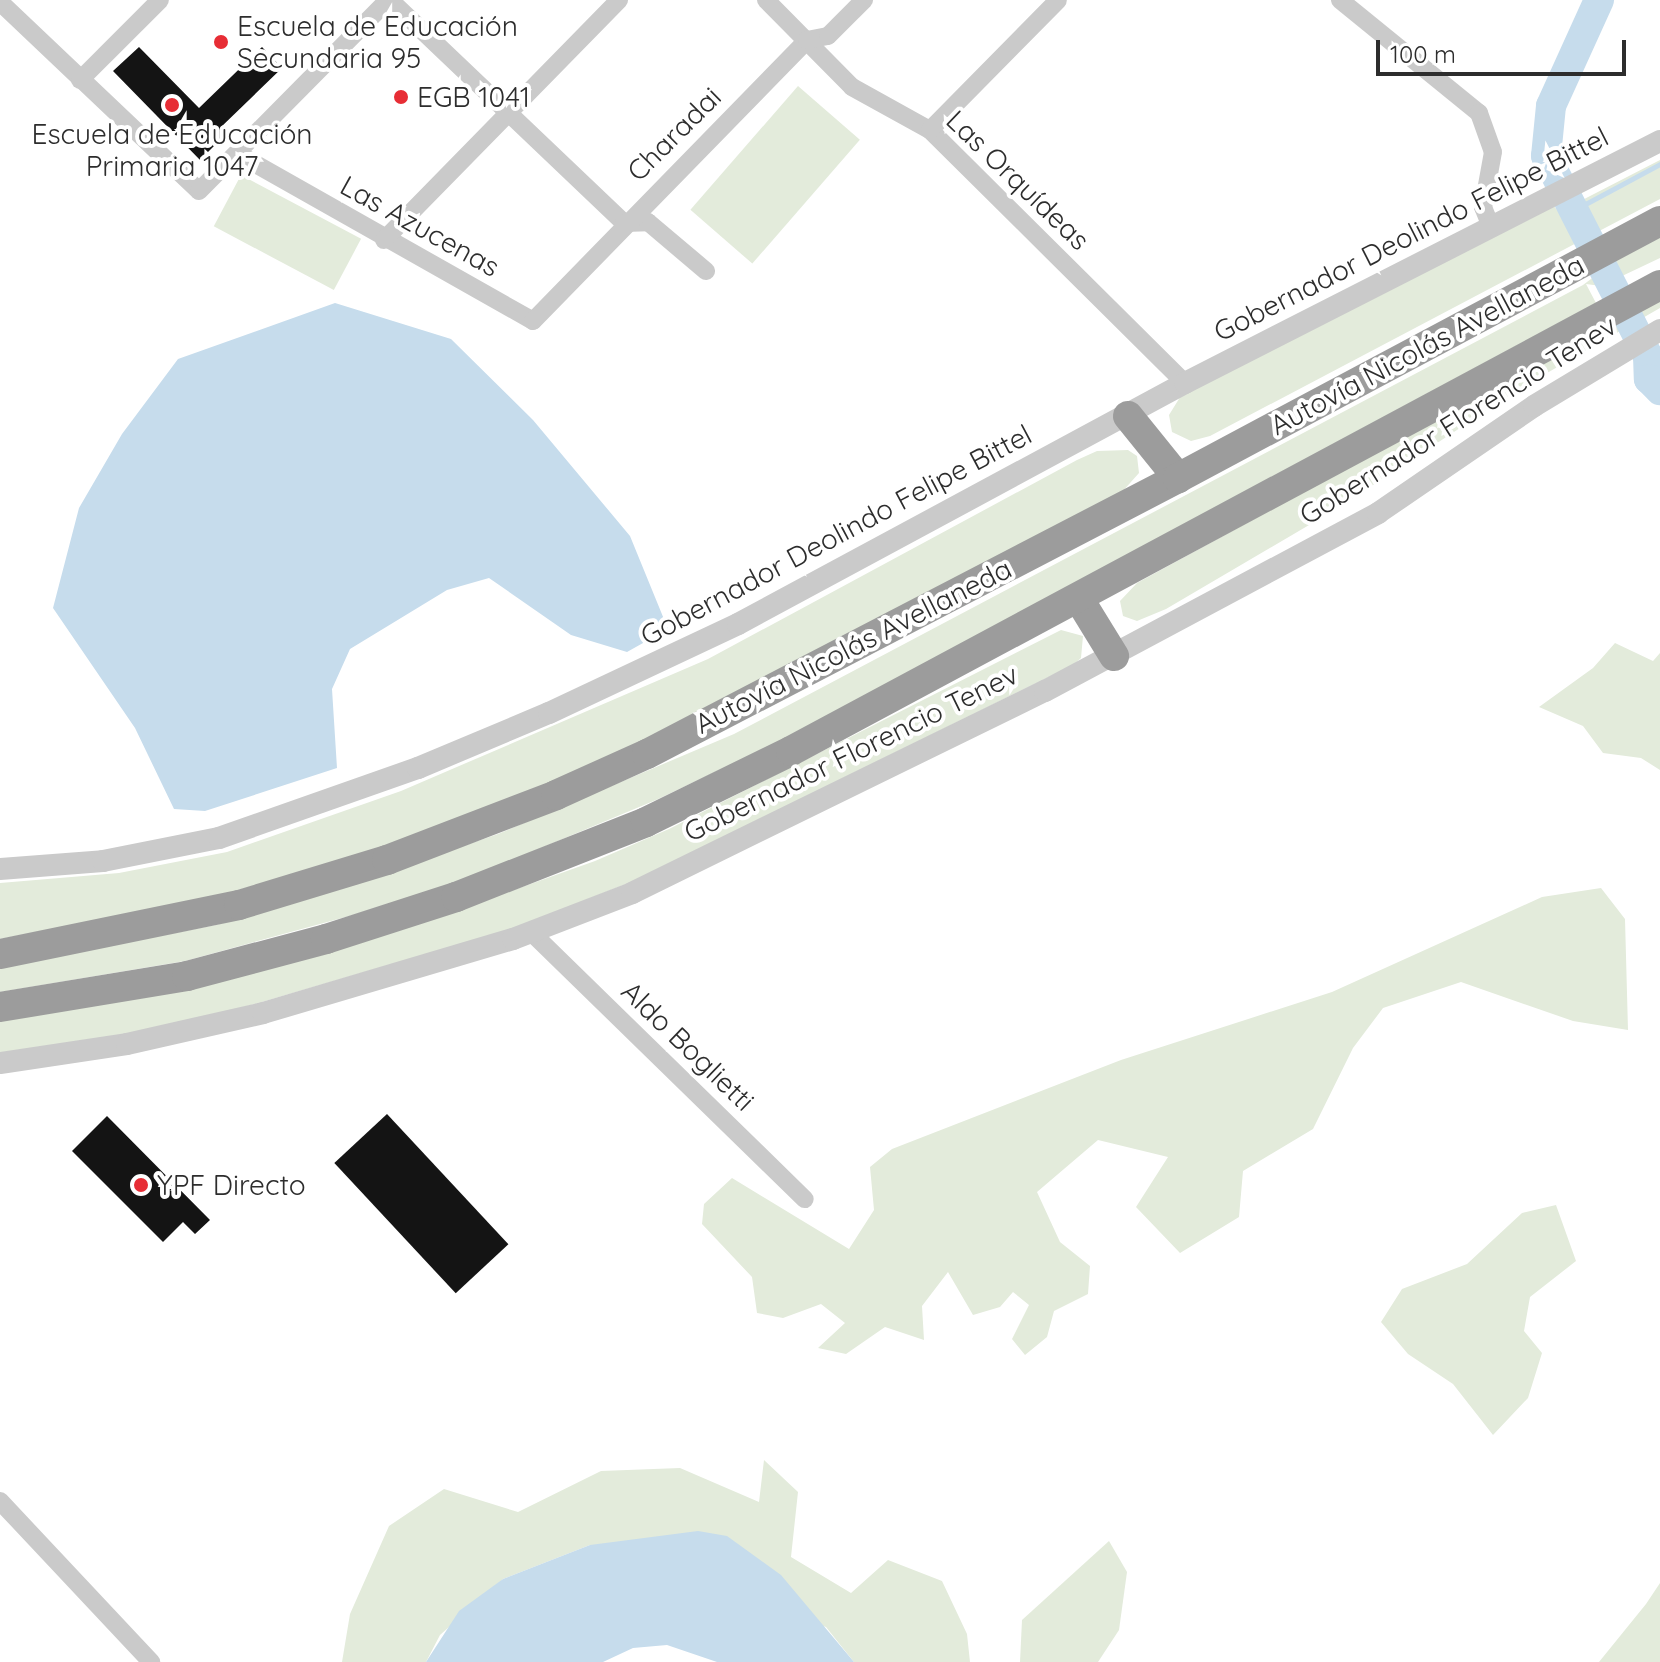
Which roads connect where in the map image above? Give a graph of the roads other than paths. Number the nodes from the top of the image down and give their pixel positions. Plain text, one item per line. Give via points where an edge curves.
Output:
1 (160, 0) edge
2 (389, 0) edge
3 (619, 0) edge
4 (766, 0) edge
5 (864, 0) edge
6 (1058, 0) edge
7 (1340, 0) edge
8 (0, 2) edge
9 (807, 40) junction
10 (80, 80) junction
11 (505, 114) junction
12 (930, 130) junction
13 (1660, 141) edge
14 (238, 154) junction
15 (1660, 221) edge
16 (624, 223) junction
17 (1491, 227) junction
18 (384, 240) junction
19 (706, 271) dead end
20 (1650, 290) edge
21 (533, 321) joint
22 (1659, 331) edge
23 (1185, 383) junction
24 (1128, 416) junction
25 (1178, 478) junction
26 (1079, 599) junction
27 (1114, 656) junction
28 (0, 869) edge
29 (532, 933) junction
30 (0, 954) edge
31 (0, 1007) edge
32 (0, 1063) edge
33 (805, 1199) dead end
34 (0, 1501) edge
35 (151, 1662) edge

1 - 10 street
2 - 11 street
2 - 14 street
3 - 11 street
4 - 9 street, Las Orquídeas
5 - 9 street, Charadai via 828,36
6 - 12 street
7 - 17 street via 1479,113 1493,152 1483,207
8 - 10 street
9 - 12 street, Las Orquídeas via 852,87
9 - 16 street, Charadai
10 - 14 street via 199,191
11 - 16 street
11 - 18 street
12 - 23 street, Las Orquídeas
13 - 17 street, Gobernador Deolindo Felipe Bittel
14 - 18 street, Las Azucenas
15 - 25 highway, Autovía Nicolás Avellaneda
16 - 19 street via 648,222
16 - 21 street, Charadai
17 - 23 street, Gobernador Deolindo Felipe Bittel
18 - 21 street, Las Azucenas
20 - 26 highway, Autovía Nicolás Avellaneda
22 - 27 street, Gobernador Florencio Tenev via 1378,513
23 - 24 street, Gobernador Deolindo Felipe Bittel
24 - 25 highway
24 - 28 street, Gobernador Deolindo Felipe Bittel via 738,624 418,768 286,817 184,847 103,861
25 - 30 highway, Autovía Nicolás Avellaneda via 647,754 472,830 239,905
26 - 27 highway
26 - 31 highway, Autovía Nicolás Avellaneda via 720,788 532,869 410,913 240,963 134,987
27 - 29 street, Gobernador Florencio Tenev via 733,846
29 - 32 street, Gobernador Florencio Tenev via 219,1025
29 - 33 street, Aldo Boglietti
34 - 35 street

